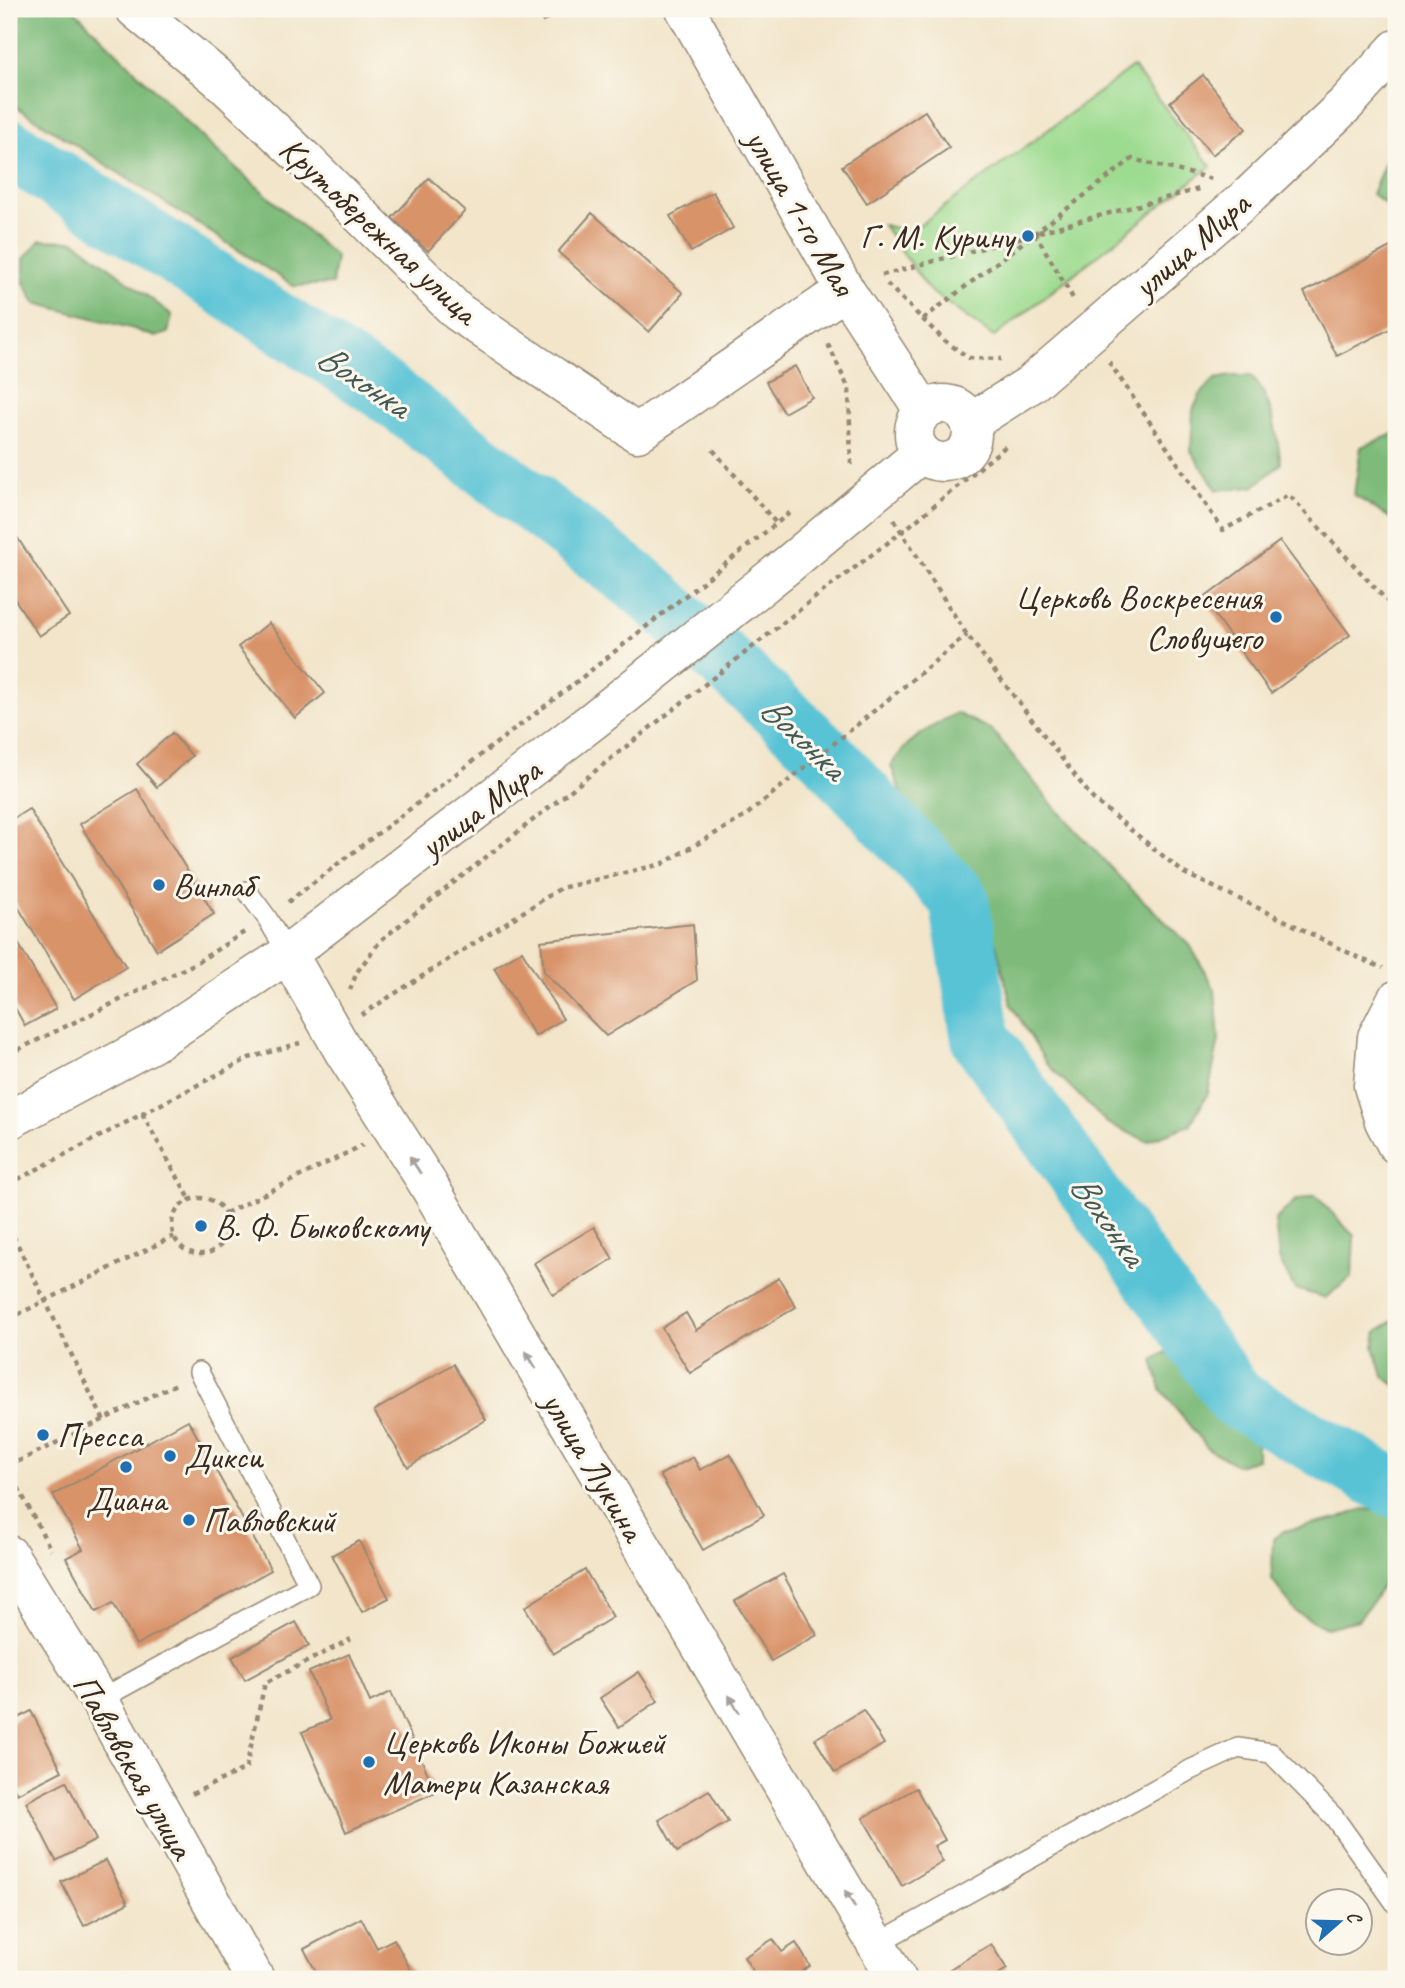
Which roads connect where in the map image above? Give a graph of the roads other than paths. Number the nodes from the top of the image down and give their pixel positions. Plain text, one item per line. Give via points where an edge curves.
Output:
1 (135, 9) edge
2 (685, 9) edge
3 (1396, 49) edge
4 (845, 290) junction
5 (925, 411) junction
6 (970, 423) junction
7 (922, 453) junction
8 (247, 891) dead end
9 (288, 954) junction
10 (1390, 984) edge
11 (9, 1120) edge
12 (1396, 1144) edge
13 (198, 1373) road end
14 (9, 1555) edge
15 (99, 1700) junction
16 (1396, 1904) edge
17 (876, 1944) junction
18 (255, 1979) edge
19 (897, 1979) edge

1 - 4 street, Крутобережная улица via 219,79 458,312 637,433
2 - 4 street, улица 1-го Мая
3 - 6 street, улица Мира via 1346,104 1251,194 1031,384
4 - 5 street, улица 1-го Мая
5 - 6 street via 950,405
5 - 7 street via 914,427
6 - 7 street via 970,442 958,458 939,462
7 - 9 street, улица Мира via 595,719
8 - 9 lane
9 - 11 street, улица Мира via 153,1043
17 -> 9 street, улица Лукина
10 - 12 street via 1377,1037 1373,1086
13 - 15 lane via 309,1585
14 - 15 street, Павловская улица
15 - 18 street, Павловская улица
16 - 17 lane via 1334,1817 1270,1753 1238,1748 1190,1770
17 - 19 street, улица Лукина

